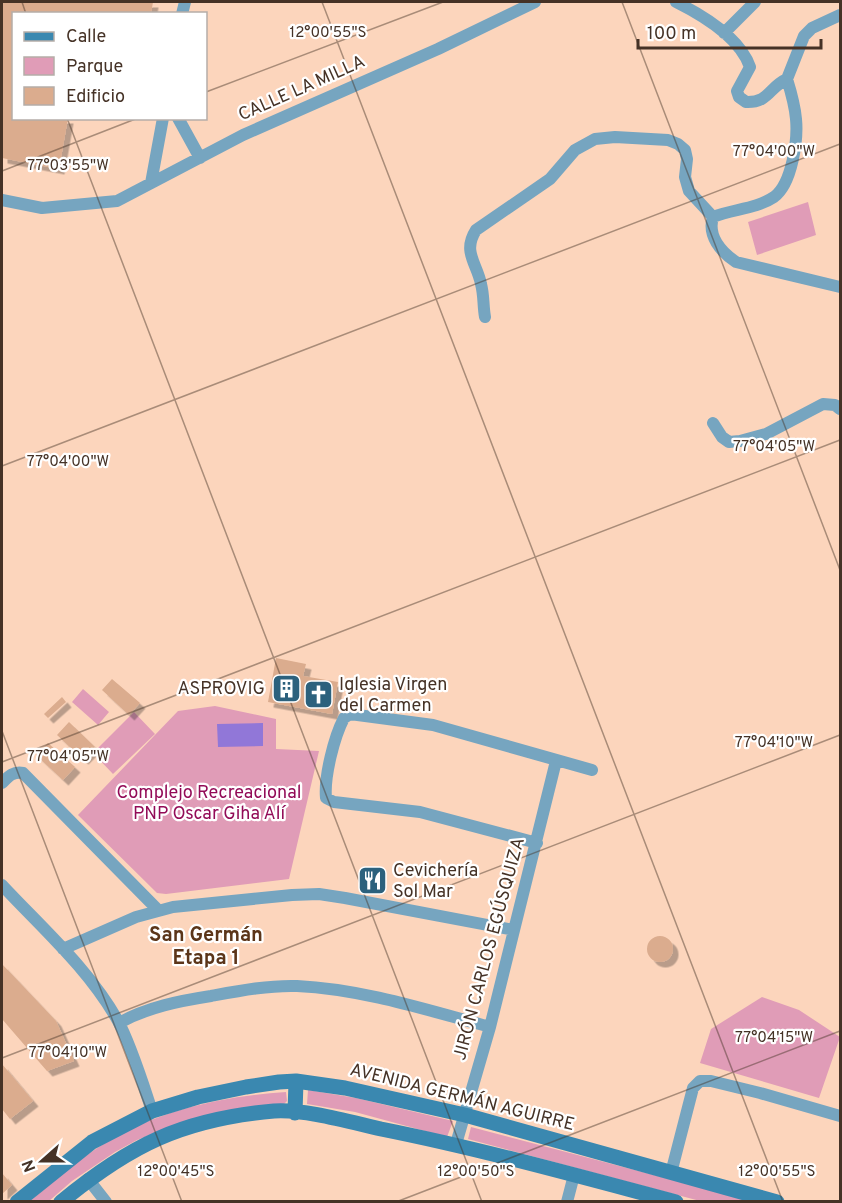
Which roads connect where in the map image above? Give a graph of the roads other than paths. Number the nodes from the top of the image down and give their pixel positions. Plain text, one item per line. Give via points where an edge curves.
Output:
1 (535, 2) edge
2 (676, 2) edge
3 (755, 2) edge
4 (840, 15) edge
5 (724, 33) junction
6 (787, 79) junction
7 (163, 120) edge
8 (179, 120) edge
9 (200, 158) junction
10 (152, 183) junction
11 (2, 200) edge
12 (713, 217) junction
13 (840, 287) edge
14 (486, 317) dead end
15 (840, 409) edge
16 (713, 423) dead end
17 (556, 761) junction
18 (592, 770) dead end
19 (2, 783) edge
20 (537, 843) junction
21 (2, 885) edge
22 (158, 910) junction
23 (514, 930) junction
24 (63, 949) junction
25 (119, 1023) junction
26 (490, 1027) junction
27 (296, 1081) junction
28 (152, 1111) junction
29 (295, 1113) junction
30 (465, 1115) junction
31 (840, 1116) edge
32 (456, 1144) junction
33 (671, 1173) junction
34 (574, 1175) junction
35 (88, 1179) junction
36 (658, 1199) edge
37 (17, 1202) edge
38 (61, 1202) edge
39 (106, 1202) edge
40 (567, 1202) edge
41 (676, 1202) edge
42 (777, 1202) edge

1 - 9 street, CALLE LA MILLA
2 - 5 street via 702,15
3 - 5 street
4 - 6 street via 804,36
5 - 6 street via 747,57 750,67 737,91 746,102 763,100
6 - 12 street via 796,119 794,157 786,184 776,196 763,202
7 - 10 street
8 - 9 street
9 - 10 street, CALLE LA MILLA
10 - 11 street, CALLE LA MILLA via 117,201 42,208
12 - 13 street via 713,237 736,262
12 - 14 street via 689,191 685,150 678,144 668,140 595,139 575,150 550,179 471,238
15 - 16 street via 823,404 766,434 740,441 729,442
17 - 18 street
17 - 20 street, JIRÓN CARLOS EGÚSQUIZA
17 - 20 street via 434,725 350,714 344,718 329,767 326,798 334,802 420,812
19 - 22 street via 10,775 23,773
20 - 23 street, JIRÓN CARLOS EGÚSQUIZA
21 - 24 street
22 - 23 street via 319,894
22 - 24 street
23 - 26 street, JIRÓN CARLOS EGÚSQUIZA
24 - 25 street via 91,981
25 - 26 street via 136,1014 192,999 296,986 396,1002
25 - 28 street
26 - 30 street, JIRÓN CARLOS EGÚSQUIZA
27 - 28 main road, AVENIDA GERMÁN AGUIRRE via 230,1090
27 - 29 main road
27 - 30 main road, AVENIDA GERMÁN AGUIRRE
28 - 37 main road, AVENIDA GERMÁN AGUIRRE via 92,1142
29 - 32 main road
29 - 35 main road via 276,1111 195,1124 151,1140
30 - 32 street, JIRÓN CARLOS EGÚSQUIZA
30 - 33 main road, AVENIDA GERMÁN AGUIRRE
31 - 33 street via 700,1081 693,1088
32 - 34 main road
33 - 42 main road, AVENIDA GERMÁN AGUIRRE
34 - 36 main road
34 - 40 street
35 - 38 main road
35 - 39 street
36 - 41 main road

